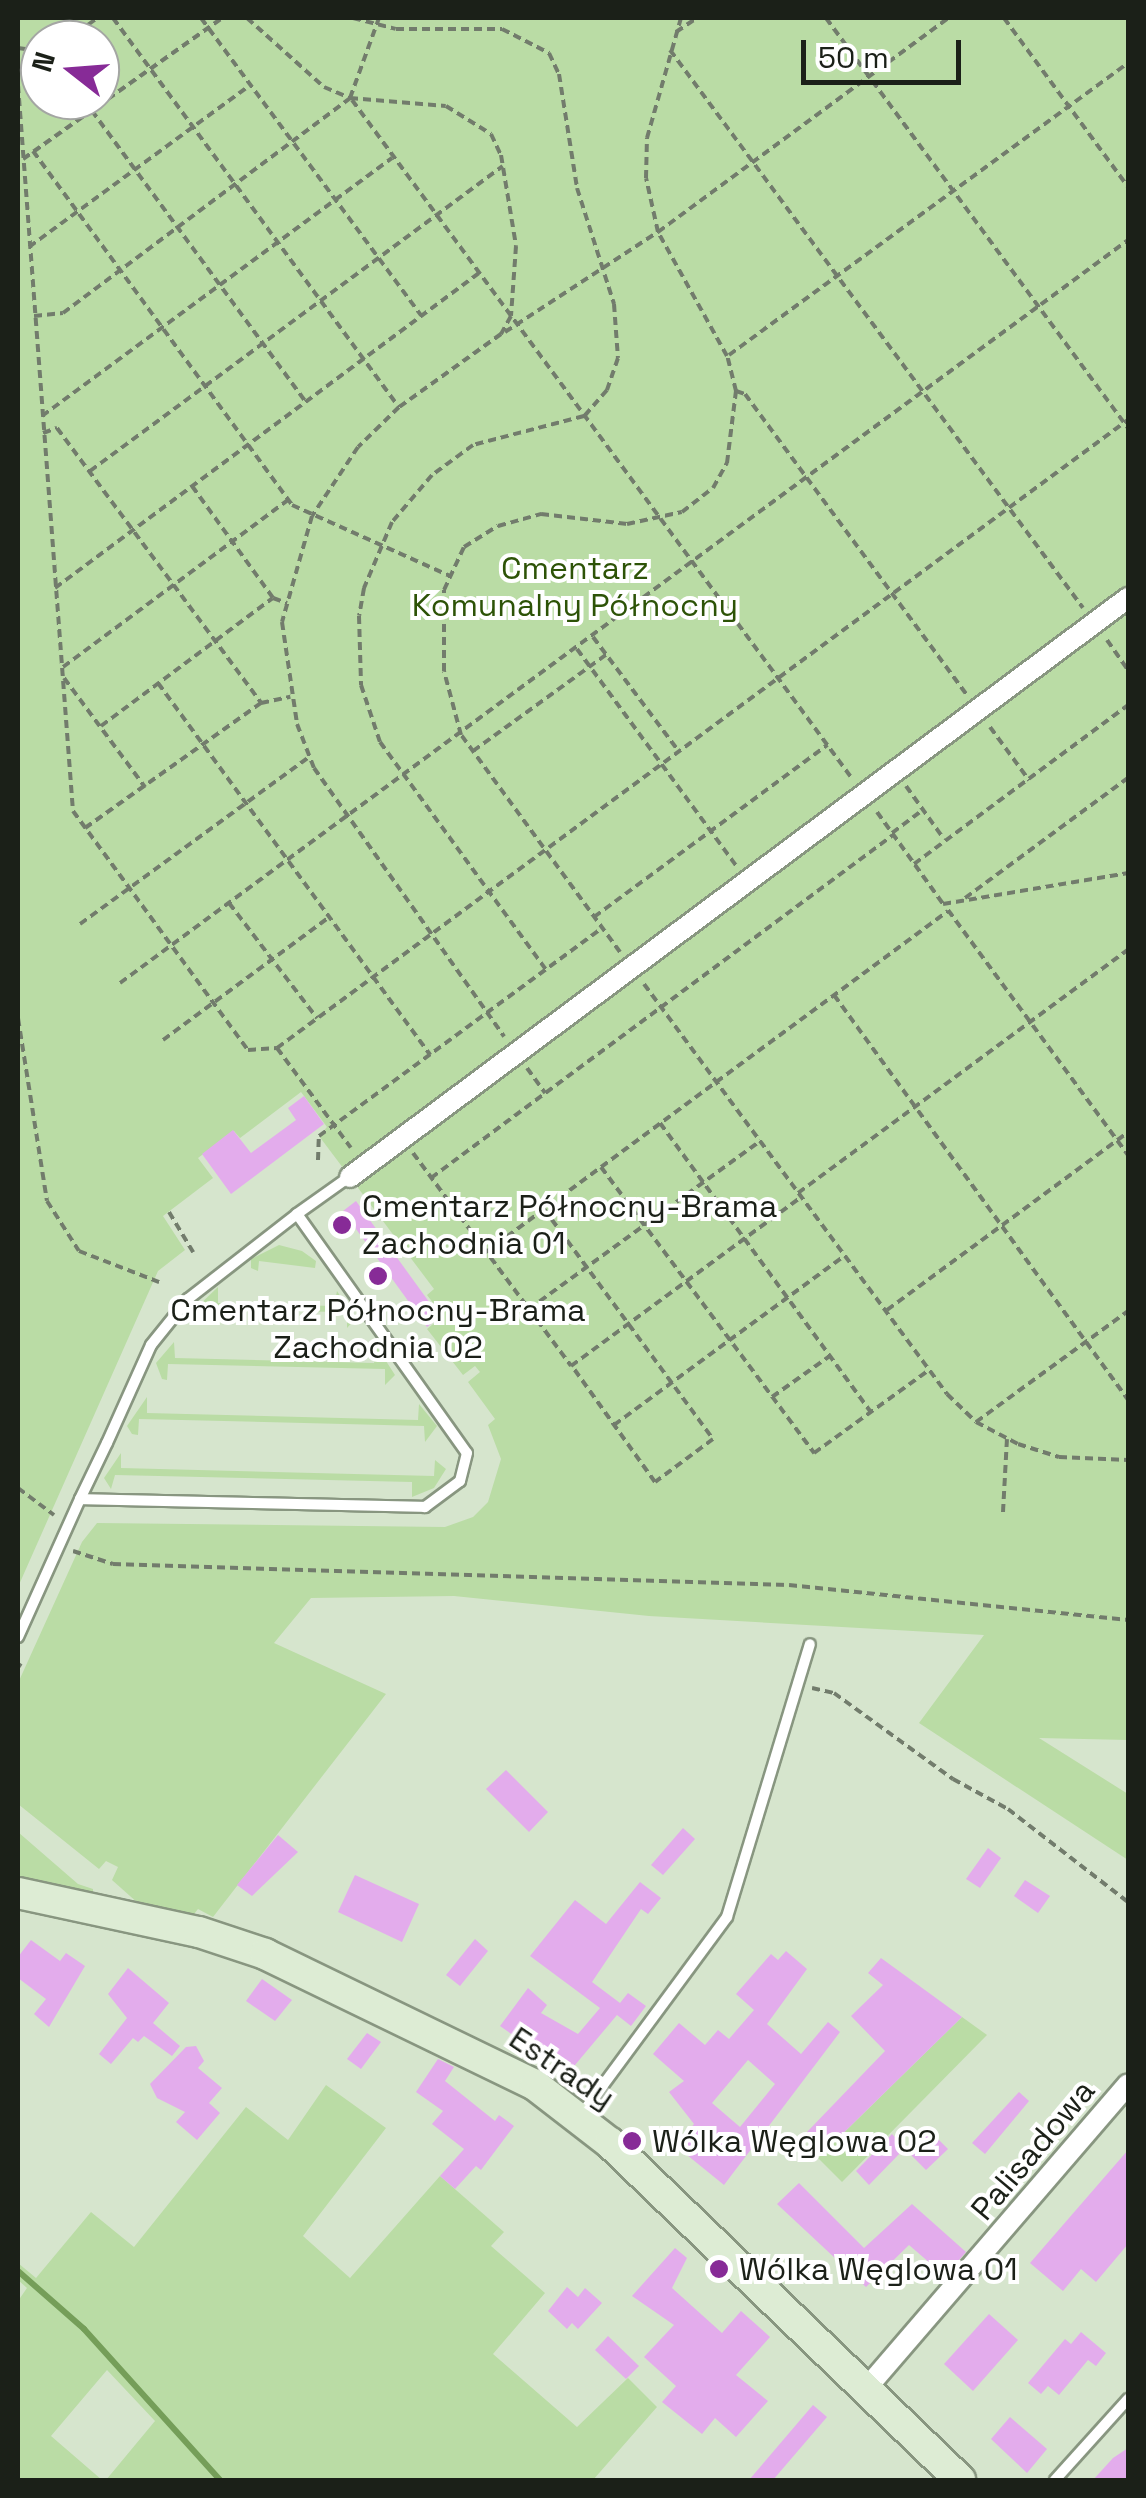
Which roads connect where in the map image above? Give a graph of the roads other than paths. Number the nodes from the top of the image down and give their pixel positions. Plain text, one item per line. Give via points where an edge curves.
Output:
1 (1128, 598) edge
2 (356, 1170) joint
3 (296, 1214) junction
4 (80, 1499) junction
5 (18, 1637) edge
6 (810, 1644) dead end
7 (18, 1892) edge
8 (1128, 2084) edge
9 (580, 2116) junction
10 (865, 2390) junction
11 (1128, 2398) edge
12 (960, 2480) edge
13 (1055, 2480) edge

1 - 2 street
2 - 3 lane
3 - 4 lane via 214,1276 160,1332
3 - 4 lane via 459,1437 466,1452 460,1481 438,1501 412,1508
4 - 5 lane
6 - 9 lane via 727,1917
7 - 9 main road, Estrady via 199,1932 264,1954 469,2049
8 - 10 street, Palisadowa
9 - 10 main road, Estrady
10 - 12 main road, Estrady
11 - 13 lane

